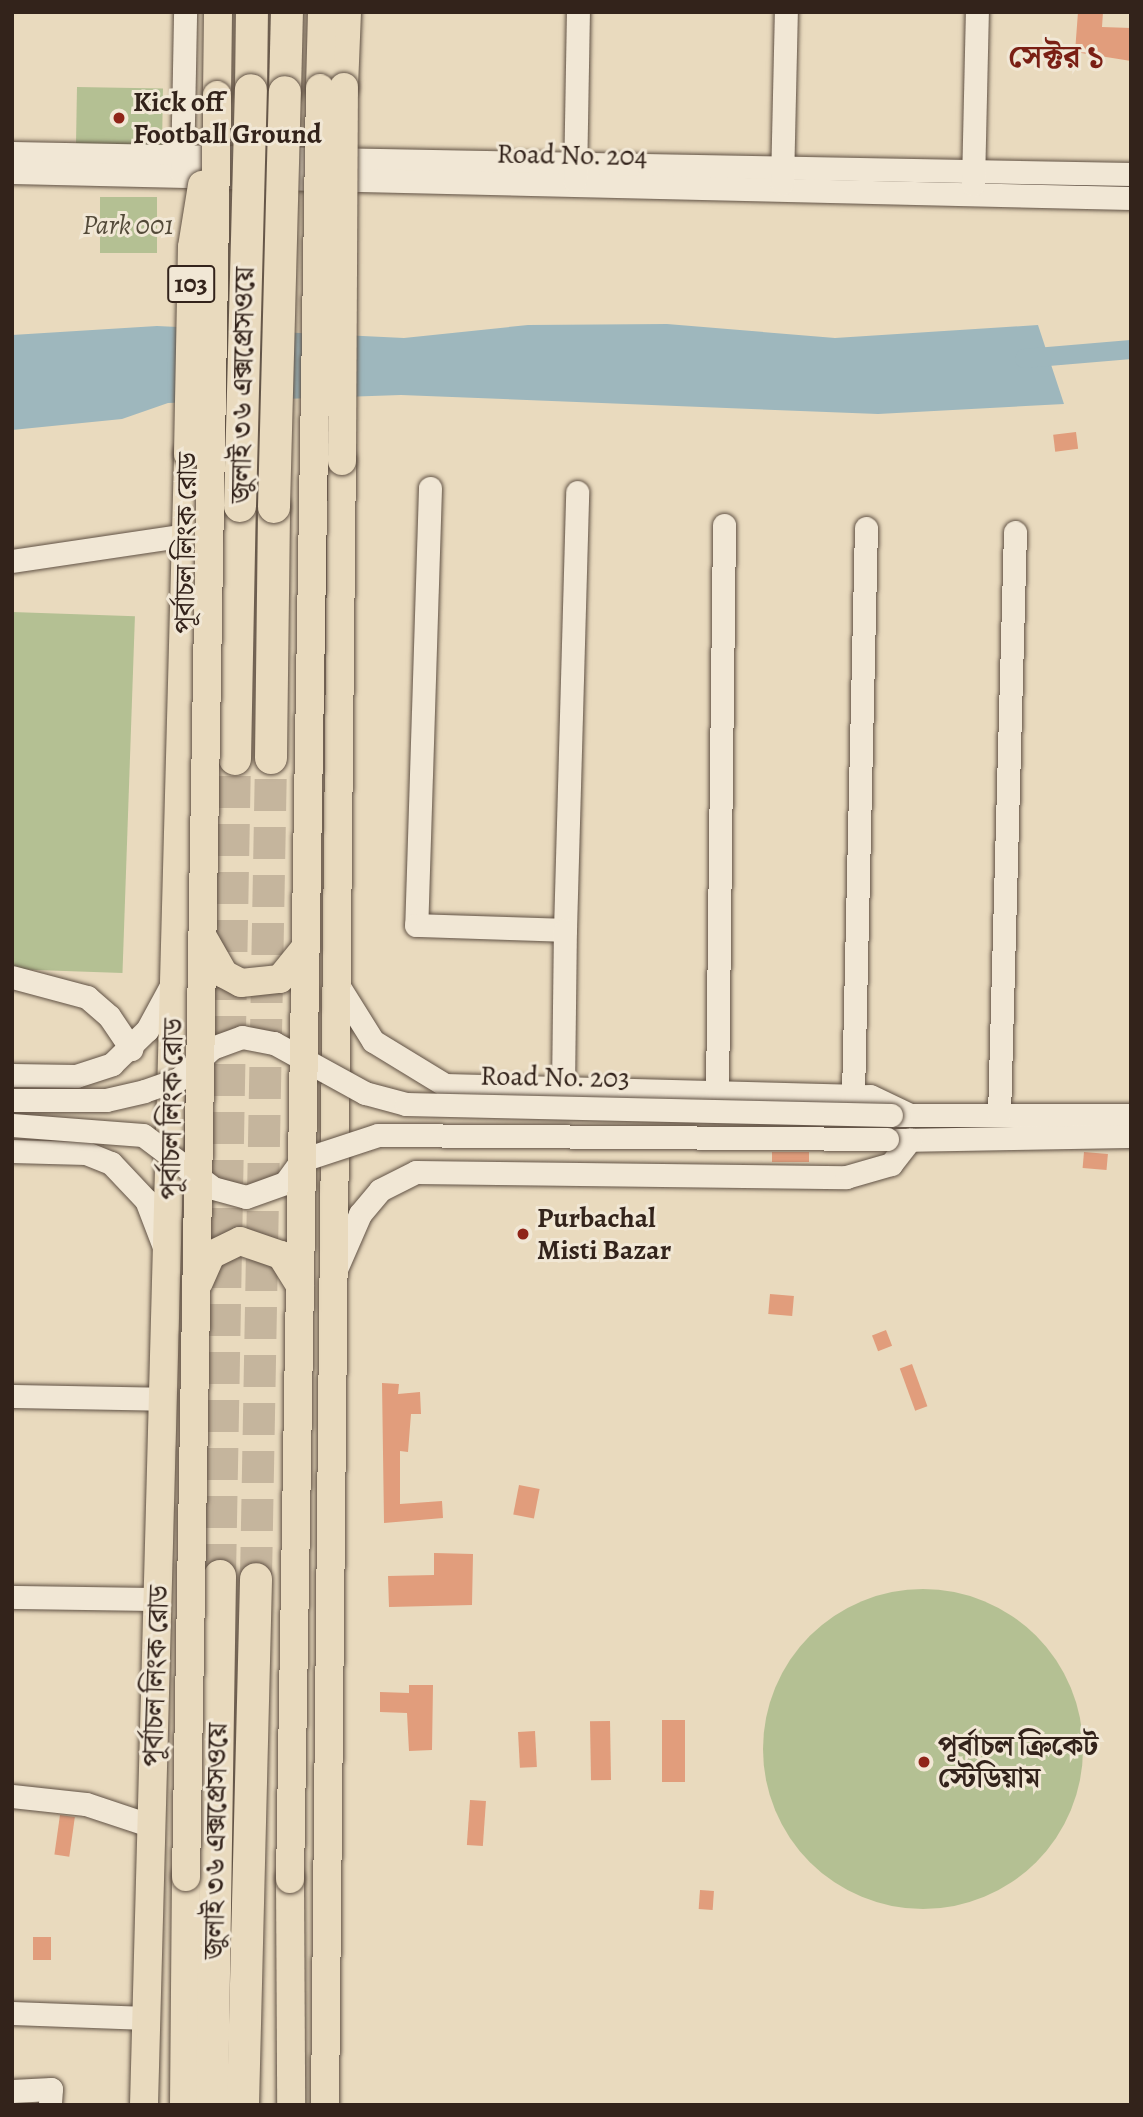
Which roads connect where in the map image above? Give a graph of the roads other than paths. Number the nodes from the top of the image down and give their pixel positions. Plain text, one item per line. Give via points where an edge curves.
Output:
1 (185, 12) edge
2 (218, 12) edge
3 (252, 12) edge
4 (287, 12) edge
5 (322, 12) edge
6 (347, 12) edge
7 (578, 12) edge
8 (786, 12) edge
9 (977, 12) edge
10 (332, 87) junction
11 (217, 106) junction
12 (12, 153) edge
13 (182, 167) junction
14 (12, 172) edge
15 (1131, 174) edge
16 (575, 175) junction
17 (782, 179) junction
18 (973, 183) junction
19 (1131, 198) edge
20 (430, 488) dead end
21 (577, 492) dead end
22 (724, 525) dead end
23 (866, 528) dead end
24 (1016, 532) dead end
25 (187, 534) junction
26 (12, 561) edge
27 (235, 758) tunnel mouth
28 (271, 758) tunnel mouth
29 (565, 930) junction
30 (203, 937) junction
31 (306, 947) junction
32 (12, 977) edge
33 (175, 977) junction
34 (338, 985) junction
35 (131, 1049) junction
36 (201, 1063) junction
37 (304, 1063) junction
38 (12, 1074) edge
39 (563, 1089) junction
40 (717, 1092) junction
41 (853, 1095) junction
42 (12, 1100) edge
43 (901, 1115) junction
44 (999, 1115) junction
45 (1131, 1115) edge
46 (12, 1125) edge
47 (1131, 1136) edge
48 (910, 1140) junction
49 (12, 1151) edge
50 (302, 1160) junction
51 (199, 1174) junction
52 (168, 1263) junction
53 (337, 1267) junction
54 (300, 1287) junction
55 (197, 1288) junction
56 (12, 1396) edge
57 (163, 1399) junction
58 (220, 1576) tunnel mouth
59 (256, 1579) tunnel mouth
60 (12, 1597) edge
61 (158, 1599) junction
62 (12, 1796) edge
63 (152, 1826) junction
64 (12, 2013) edge
65 (146, 2018) junction
66 (12, 2091) edge
67 (50, 2105) edge
68 (144, 2105) edge
69 (184, 2105) edge
70 (212, 2105) edge
71 (243, 2105) edge
72 (291, 2105) edge
73 (325, 2105) edge

1 - 13 street
2 - 11 main road, পূর্বাচল লিংক রোড / 103
3 - 27 highway, জুলাই ৩৬ এক্সপ্রেসওয়ে, bridge
4 - 28 highway, জুলাই ৩৬ এক্সপ্রেসওয়ে, bridge
5 - 10 main road
6 - 10 main road
7 - 16 street
8 - 17 street
9 - 18 street
10 - 31 main road, bridge
10 - 34 main road, bridge via 342,461
11 - 25 main road, পূর্বাচল লিংক রোড / 103, bridge via 192,247
11 - 30 main road, bridge
12 - 13 street, Road No. 204
13 - 14 street, Road No. 204
13 - 16 street, Road No. 204
15 - 18 street, Road No. 204
16 - 17 street, Road No. 204
17 - 18 street, Road No. 204
18 - 19 street, Road No. 204
20 - 29 street via 416,925
21 - 29 street
22 - 40 street
23 - 41 street
24 - 44 street
25 - 26 street
25 - 33 main road, পূর্বাচল লিংক রোড
29 - 39 street
30 - 31 main road, bridge via 224,974 241,983 279,979
30 - 36 main road, bridge
31 - 37 main road, bridge
32 - 35 street via 87,997 109,1016
33 - 35 street via 163,1006
33 - 52 main road, পূর্বাচল লিংক রোড
34 - 39 street, Road No. 203 via 373,1041 412,1070 444,1084
34 - 53 main road
35 - 38 street via 96,1072
36 - 37 street, Road No. 203, bridge via 225,1040 243,1037 274,1043
36 - 42 street, Road No. 203, bridge via 179,1079 106,1100
36 - 51 main road, bridge
37 - 43 street, Road No. 203, bridge via 406,1104
37 - 50 main road, bridge
39 - 40 street, Road No. 203
40 - 41 street, Road No. 203
41 - 43 street, Road No. 203 via 893,1101
43 - 44 street, Road No. 203
44 - 45 street, Road No. 203
46 - 51 street, Road No. 203, bridge via 143,1135
47 - 48 street, Road No. 203
48 - 50 street, Road No. 203, bridge via 410,1133 378,1135
48 - 53 street via 891,1164 846,1177 416,1172 380,1190 360,1214
49 - 52 street via 86,1153 111,1163 146,1200
50 - 51 street, Road No. 203, bridge via 285,1183 246,1197 213,1188
50 - 54 main road, bridge
51 - 55 main road, bridge
52 - 57 main road, পূর্বাচল লিংক রোড
53 - 73 main road
54 - 55 main road, bridge via 281,1255 240,1241 212,1255
54 - 72 main road, bridge
55 - 69 main road, bridge
56 - 57 street
57 - 61 main road, পূর্বাচল লিংক রোড
58 - 70 highway, জুলাই ৩৬ এক্সপ্রেসওয়ে
59 - 71 highway, জুলাই ৩৬ এক্সপ্রেসওয়ে
60 - 61 street
61 - 63 main road, পূর্বাচল লিংক রোড
62 - 63 street via 86,1804
63 - 65 main road, পূর্বাচল লিংক রোড
64 - 65 street
65 - 68 main road, পূর্বাচল লিংক রোড
66 - 67 street via 51,2089

